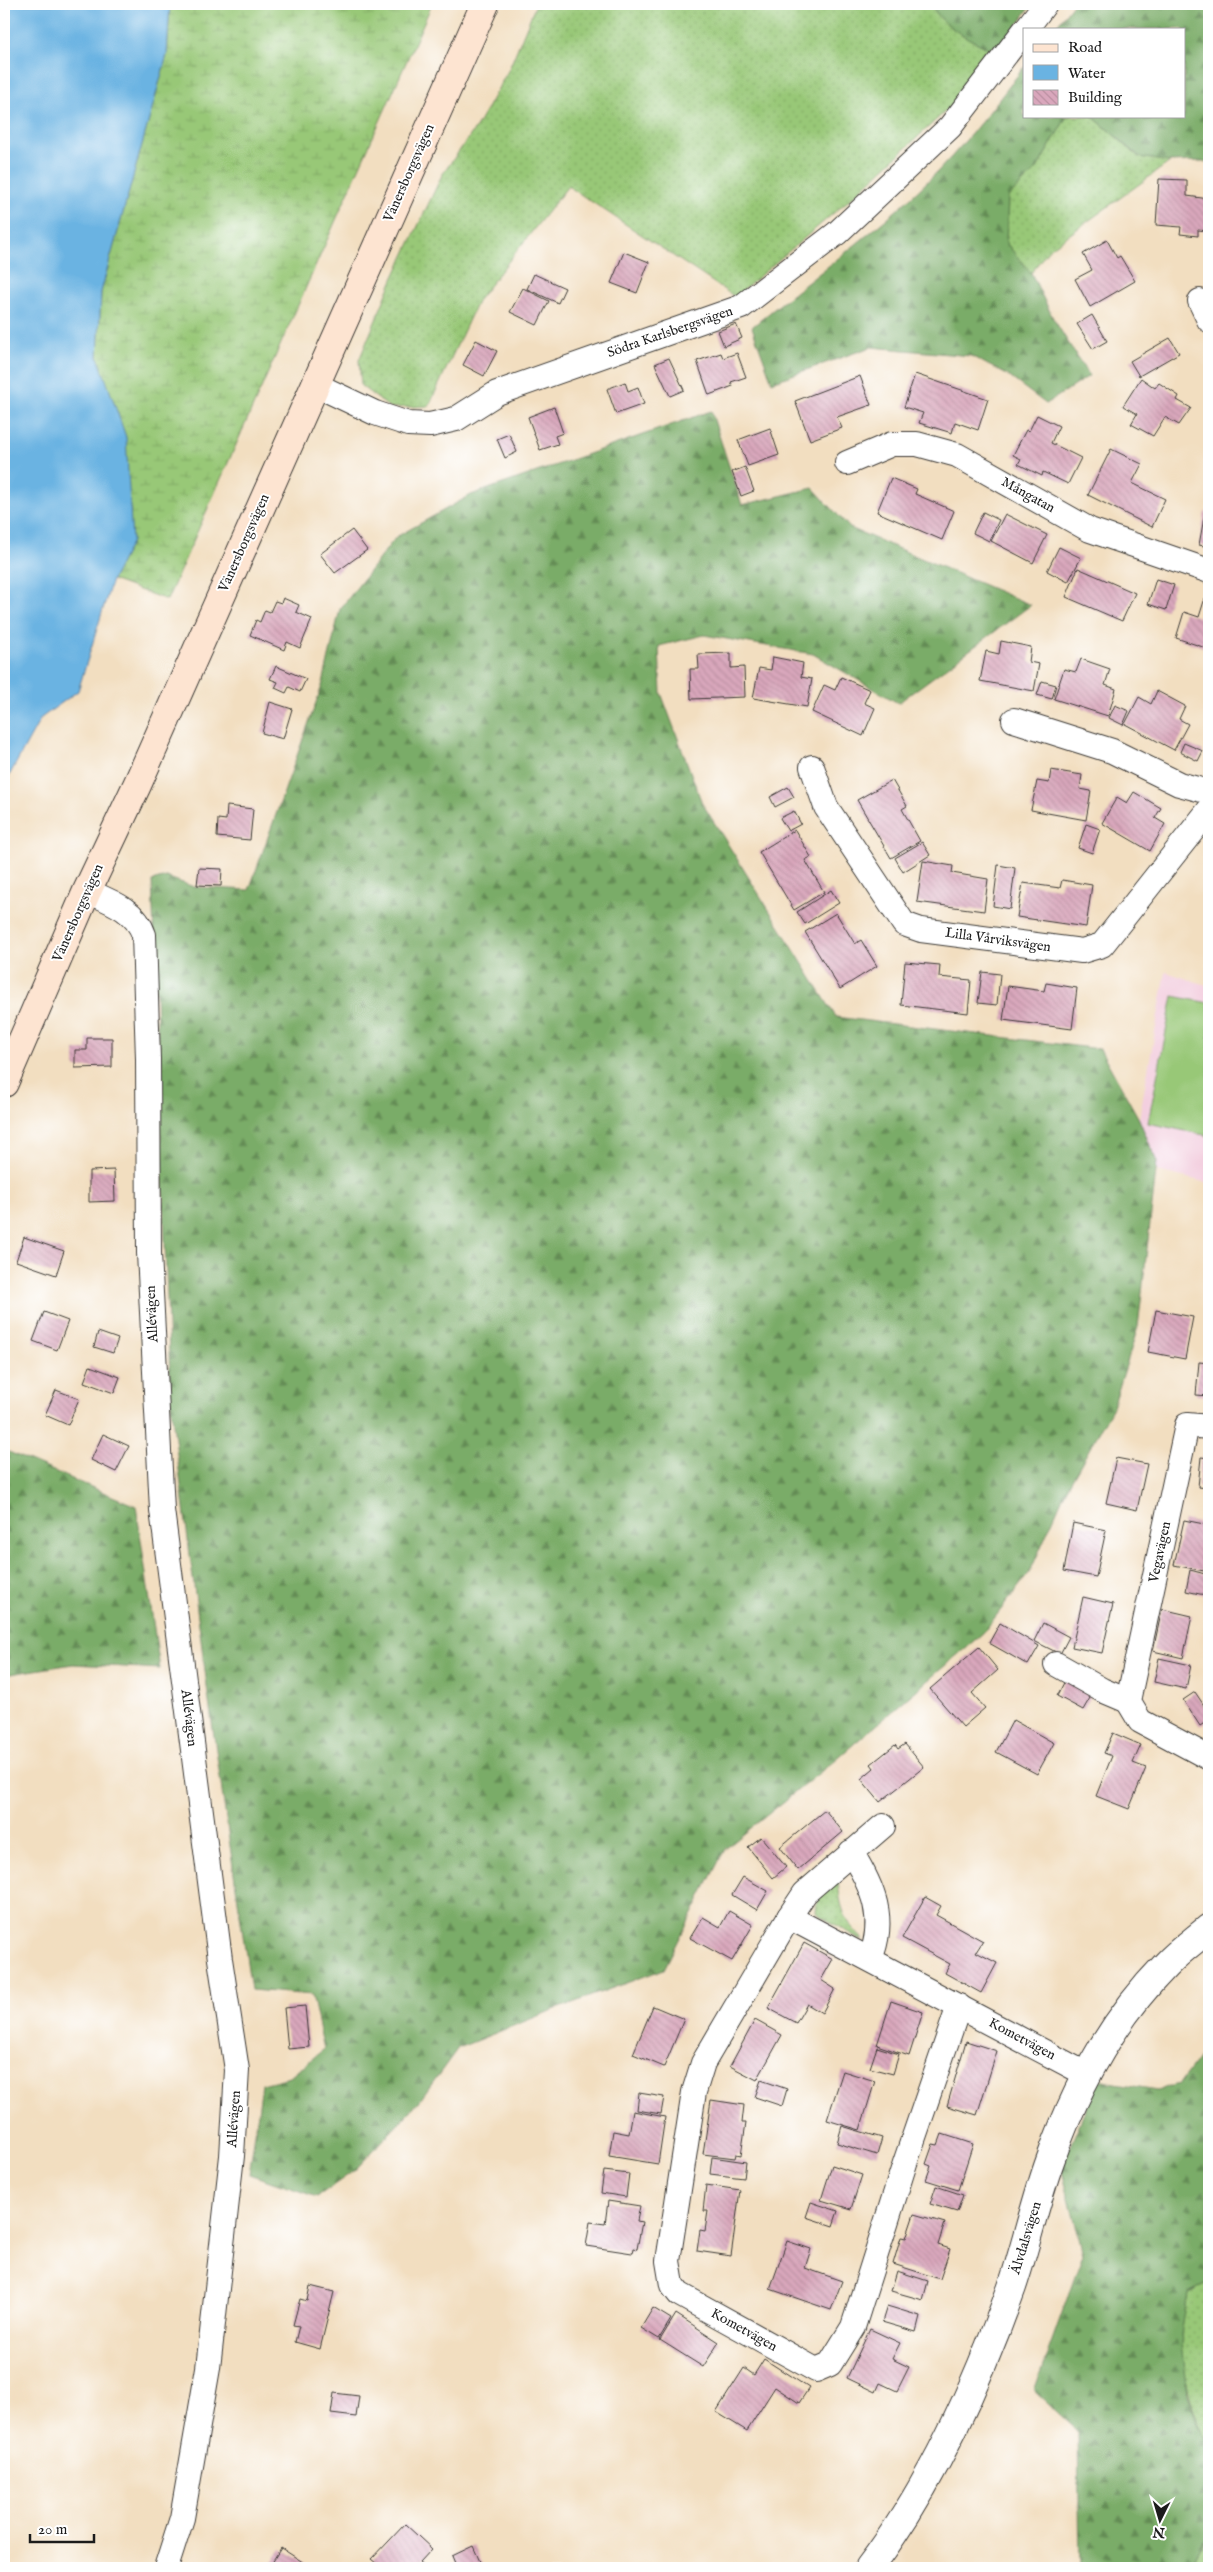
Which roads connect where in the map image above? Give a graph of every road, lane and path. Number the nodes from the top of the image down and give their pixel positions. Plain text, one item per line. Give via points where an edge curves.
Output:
1 (485, 4) edge
2 (1045, 4) edge
3 (1027, 28) edge
4 (1023, 33) edge
5 (314, 384) junction
6 (847, 463) dead end
7 (1209, 571) edge
8 (1014, 720) dead end
9 (812, 767) dead end
10 (1209, 792) edge
11 (1209, 810) edge
12 (87, 891) junction
13 (4, 1084) edge
14 (1209, 1427) edge
15 (1056, 1664) dead end
16 (1128, 1701) junction
17 (1209, 1758) edge
18 (883, 1826) dead end
19 (852, 1852) junction
20 (789, 1917) junction
21 (1209, 1928) edge
22 (870, 1959) junction
23 (959, 2006) junction
24 (1086, 2074) junction
25 (166, 2568) edge
26 (868, 2568) edge

1 - 5 main road, Vänersborgsvägen
2 - 3 street, Södra Karlsbergsvägen
4 - 5 street, Södra Karlsbergsvägen via 950,127 837,233 741,307 497,393 456,419 430,425 408,424 375,413
5 - 12 main road, Vänersborgsvägen
6 - 7 street, Mångatan via 892,444 917,444 957,456 1090,530
8 - 10 street via 1112,751 1179,784
9 - 11 street, Lilla Vårviksvägen via 826,807 904,924 921,930 1082,951 1102,945
12 - 13 main road, Vänersborgsvägen
12 - 25 street, Allévägen via 133,915 144,935 150,1253 162,1510 217,1940 237,2070 232,2156 208,2368 182,2518
14 - 16 street, Vegavägen via 1186,1425
15 - 16 street
16 - 17 street via 1140,1722
18 - 19 street, Kometvägen
19 - 20 street, Kometvägen via 805,1893
19 - 22 street via 868,1879 878,1914 877,1943
20 - 22 street, Kometvägen
20 - 23 street, Kometvägen via 703,2063 694,2092 668,2274 679,2294 816,2370 830,2364 853,2327 904,2163
21 - 24 street, Älvdalsvägen via 1166,1964 1128,2010
22 - 23 street, Kometvägen
23 - 24 street, Kometvägen
24 - 26 street, Älvdalsvägen via 1050,2161 1012,2287 962,2408 935,2463

